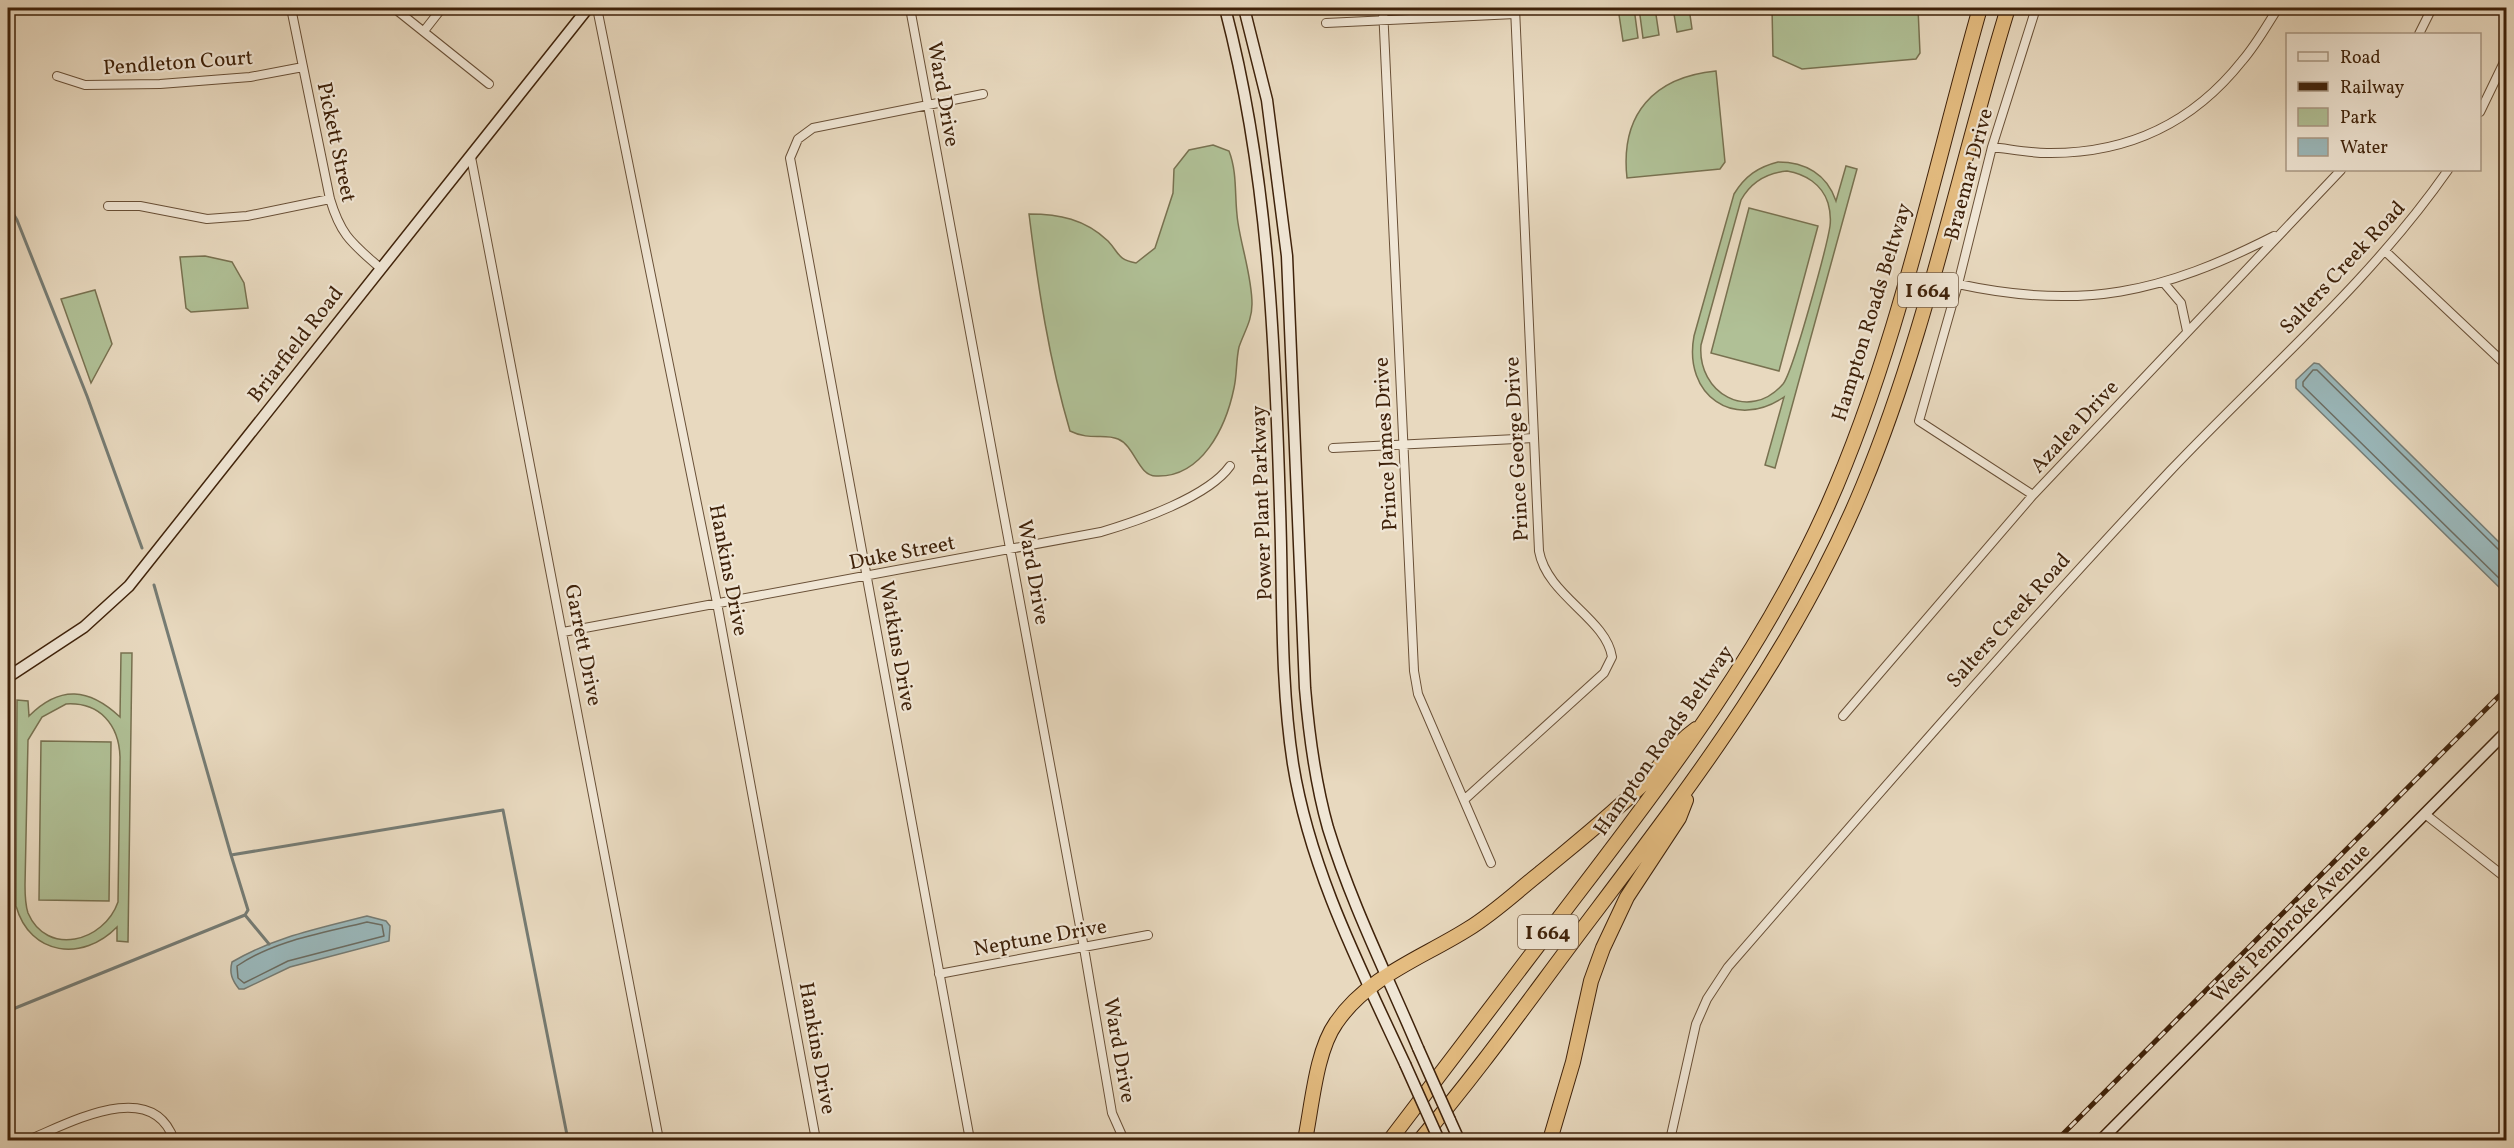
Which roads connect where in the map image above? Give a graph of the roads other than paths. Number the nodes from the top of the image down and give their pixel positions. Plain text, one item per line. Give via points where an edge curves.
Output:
1 (291, 8) edge
2 (394, 8) edge
3 (442, 8) edge
4 (588, 8) edge
5 (597, 8) edge
6 (910, 8) edge
7 (1225, 8) edge
8 (1244, 8) edge
9 (1383, 8) edge
10 (1980, 8) edge
11 (2008, 8) edge
12 (2073, 8) edge
13 (2278, 8) edge
14 (2432, 8) edge
15 (1515, 11) edge
16 (1384, 20) junction
17 (1326, 23) dead end
18 (423, 31) junction
19 (2420, 33) edge
20 (2506, 58) edge
21 (303, 67) junction
22 (57, 76) dead end
23 (489, 84) dead end
24 (983, 94) dead end
25 (928, 107) junction
26 (2481, 109) edge
27 (1992, 147) junction
28 (471, 157) junction
29 (2340, 171) edge
30 (2447, 171) edge
31 (330, 199) junction
32 (108, 206) dead end
33 (2280, 232) junction
34 (2385, 251) junction
35 (380, 268) junction
36 (2164, 283) junction
37 (1958, 284) junction
38 (2187, 331) junction
39 (2506, 365) edge
40 (1534, 438) junction
41 (1403, 444) junction
42 (1333, 448) dead end
43 (1230, 466) dead end
44 (2034, 495) junction
45 (1011, 549) junction
46 (867, 577) junction
47 (717, 603) junction
48 (563, 632) junction
49 (8, 677) edge
50 (1843, 716) dead end
51 (1706, 723) junction
52 (2506, 732) edge
53 (1694, 781) junction
54 (1464, 800) junction
55 (2425, 814) junction
56 (1491, 863) dead end
57 (2506, 878) edge
58 (1148, 936) dead end
59 (1084, 948) junction
60 (939, 974) junction
61 (1387, 975) junction
62 (1370, 988) junction
63 (28, 1140) edge
64 (174, 1140) edge
65 (659, 1140) edge
66 (816, 1140) edge
67 (970, 1140) edge
68 (1124, 1140) edge
69 (1305, 1140) edge
70 (1389, 1140) edge
71 (1420, 1140) edge
72 (1439, 1140) edge
73 (1459, 1140) edge
74 (1550, 1140) edge
75 (1670, 1140) edge
76 (2101, 1140) edge

1 - 21 street, Pickett Street
2 - 18 street
3 - 18 street
4 - 28 main road, Briarfield Road
5 - 47 street, Hankins Drive
6 - 25 street, Ward Drive
7 - 62 main road, Power Plant Parkway via 1251,119 1272,292 1286,696 1293,765 1320,867
8 - 61 main road, Power Plant Parkway via 1267,100 1287,256 1304,677 1313,757 1338,859
9 - 16 street, Prince James Drive
10 - 51 highway, Hampton Roads Beltway / I 664 via 1886,350 1841,474 1766,626
11 - 53 highway, I 664 via 1894,405 1863,487 1781,652
12 - 27 street, Braemar Drive via 2036,8
13 - 27 street via 2220,87 2167,127 2139,140 2097,149 2046,153
14 - 19 street
15 - 16 street
15 - 40 street, Prince George Drive
16 - 17 street
16 - 41 street, Prince James Drive
18 - 23 street
20 - 26 street
21 - 22 street, Pendleton Court via 250,77 160,84 85,86
21 - 31 street, Pickett Street
24 - 25 street
25 - 45 street, Ward Drive
25 - 46 street, Watkins Drive via 813,128 798,139 790,158
27 - 37 street, Braemar Drive
28 - 35 main road, Briarfield Road
28 - 48 street, Garrett Drive
29 - 33 street, Azalea Drive
30 - 34 street, Salters Creek Road
31 - 32 street via 247,216 207,219 140,206
31 - 35 street, Pickett Street via 338,225 350,242
33 - 36 street via 2219,263
33 - 38 street, Azalea Drive
34 - 39 street
34 - 75 street, Salters Creek Road via 2006,648 1728,967 1696,1024
35 - 49 main road, Briarfield Road via 129,586 84,627
36 - 37 street via 2085,297 1999,293
36 - 38 street via 2181,303
37 - 44 street, Braemar Drive via 1919,421
38 - 44 street, Azalea Drive
40 - 41 street
40 - 54 street, Prince George Drive via 1540,559 1550,578 1605,639 1612,657 1604,673
41 - 42 street
41 - 54 street, Prince James Drive via 1415,683
43 - 45 street, Duke Street via 1214,484 1138,521
44 - 50 street, Azalea Drive
45 - 46 street, Duke Street
45 - 59 street, Ward Drive
46 - 47 street, Duke Street
46 - 60 street, Watkins Drive
47 - 48 street, Duke Street
47 - 66 street, Hankins Drive
48 - 65 street, Garrett Drive
51 - 61 highway via 1681,740 1646,781 1606,817 1493,911
51 - 70 highway, Hampton Roads Beltway / I 664
52 - 55 main road, West Pembroke Avenue
53 - 71 highway, I 664
53 - 74 highway via 1678,818 1627,897 1603,948
54 - 56 street, Prince James Drive
55 - 57 street
55 - 76 main road, West Pembroke Avenue
58 - 59 street, Neptune Drive
59 - 60 street, Neptune Drive
59 - 68 street, Ward Drive via 1112,1113
60 - 67 street, Watkins Drive
61 - 62 highway
61 - 73 main road, Power Plant Parkway, bridge
62 - 69 highway via 1335,1023 1327,1040
62 - 72 main road, Power Plant Parkway, bridge
63 - 64 street via 115,1107 137,1108 160,1119

